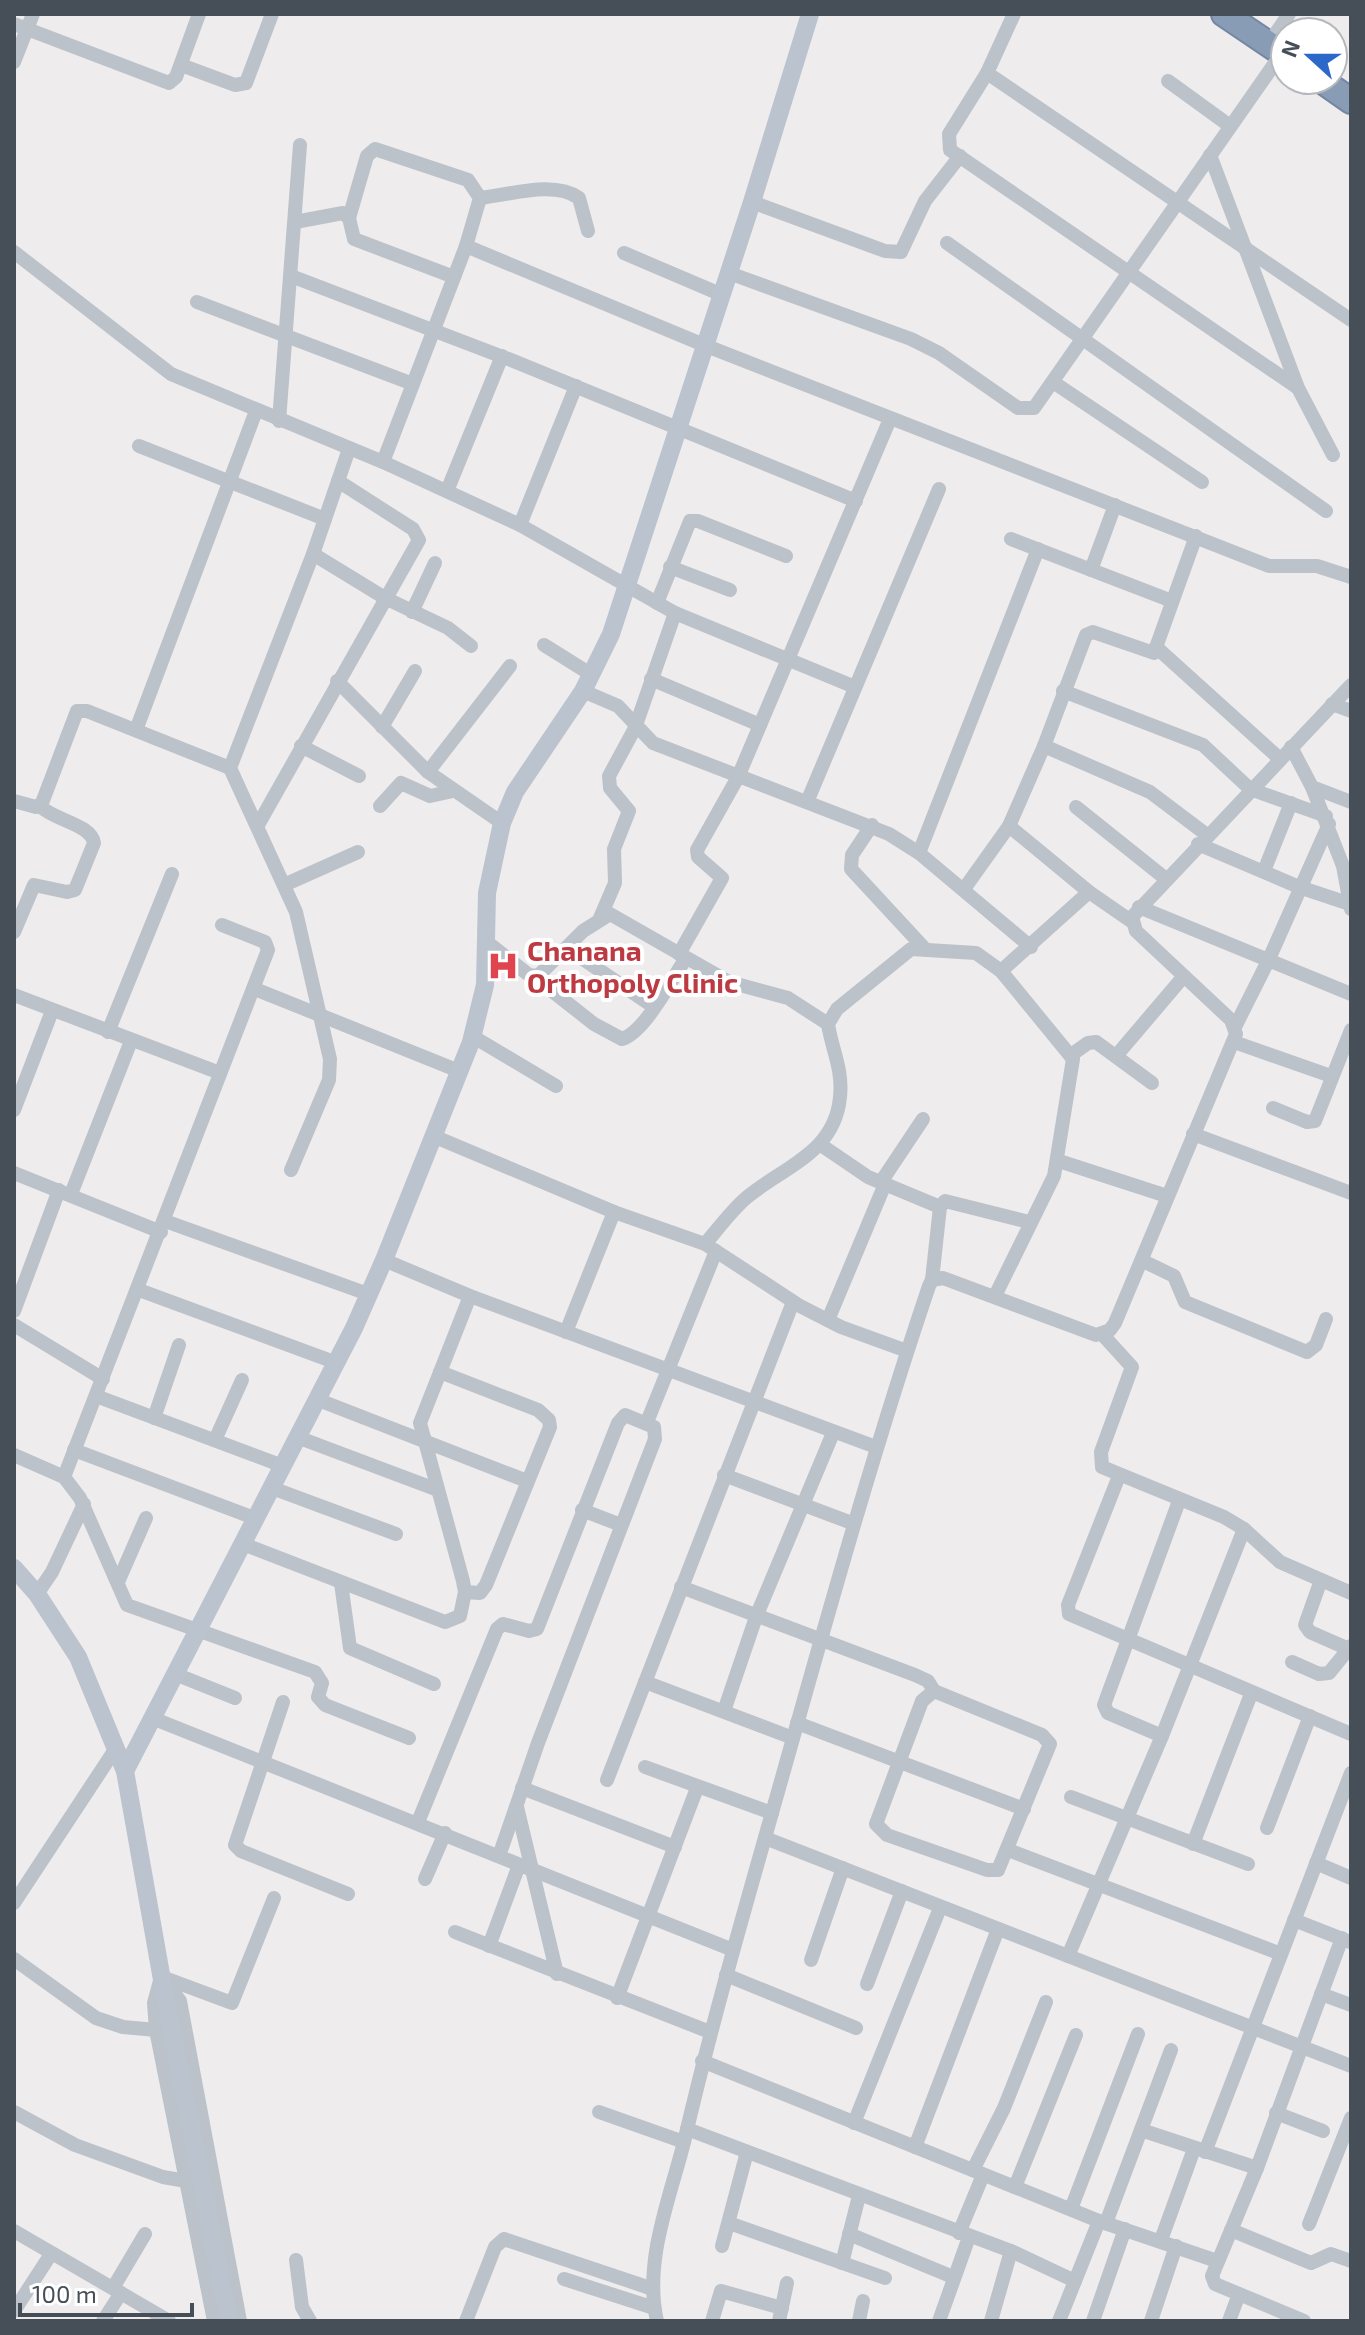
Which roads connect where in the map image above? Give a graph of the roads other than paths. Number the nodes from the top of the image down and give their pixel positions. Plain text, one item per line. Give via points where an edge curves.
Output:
1 (33, 14) edge
2 (272, 14) edge
3 (810, 14) edge
4 (1014, 14) edge
5 (1224, 14) edge
6 (1249, 14) edge
7 (199, 15) edge
8 (21, 26) edge
9 (1269, 28) edge
10 (1269, 33) edge
11 (14, 62) edge
12 (1269, 63) edge
13 (181, 65) junction
14 (987, 73) junction
15 (1168, 81) dead end
16 (1230, 126) junction
17 (300, 145) dead end
18 (1210, 155) junction
19 (960, 156) junction
20 (480, 198) junction
21 (752, 202) junction
22 (1176, 202) junction
23 (349, 218) junction
24 (295, 222) junction
25 (588, 231) dead end
26 (947, 243) dead end
27 (466, 246) junction
28 (1248, 250) junction
29 (14, 252) edge
30 (624, 253) dead end
31 (1129, 272) junction
32 (729, 273) junction
33 (291, 276) junction
34 (454, 277) junction
35 (720, 294) junction
36 (197, 302) dead end
37 (1351, 320) edge
38 (433, 331) junction
39 (287, 336) junction
40 (1081, 340) junction
41 (704, 345) junction
42 (502, 356) junction
43 (1053, 382) junction
44 (413, 384) junction
45 (576, 386) junction
46 (1298, 388) junction
47 (256, 411) junction
48 (890, 419) junction
49 (279, 421) junction
50 (676, 430) junction
51 (139, 446) dead end
52 (349, 449) junction
53 (1333, 455) dead end
54 (383, 462) junction
55 (228, 481) junction
56 (338, 481) junction
57 (1202, 482) dead end
58 (939, 489) dead end
59 (447, 491) junction
60 (856, 501) junction
61 (1115, 505) junction
62 (1326, 511) dead end
63 (325, 519) junction
64 (520, 525) junction
65 (1196, 536) junction
66 (1011, 539) dead end
67 (1038, 549) junction
68 (313, 554) junction
69 (786, 556) dead end
70 (435, 563) dead end
71 (670, 567) junction
72 (1091, 570) junction
73 (1351, 577) edge
74 (627, 588) junction
75 (730, 590) dead end
76 (385, 598) junction
77 (1172, 601) junction
78 (657, 603) junction
79 (412, 612) junction
80 (675, 613) junction
81 (544, 645) dead end
82 (471, 646) dead end
83 (1156, 647) junction
84 (789, 660) junction
85 (510, 666) dead end
86 (415, 671) dead end
87 (651, 679) junction
88 (337, 681) junction
89 (587, 683) junction
90 (1351, 685) edge
91 (855, 687) junction
92 (1063, 691) junction
93 (1332, 704) junction
94 (1351, 711) edge
95 (760, 725) junction
96 (382, 727) junction
97 (635, 728) junction
98 (136, 730) junction
99 (301, 746) junction
100 (1044, 746) junction
101 (1291, 747) junction
102 (1280, 759) junction
103 (230, 768) junction
104 (428, 772) junction
105 (359, 776) dead end
106 (738, 777) junction
107 (1312, 787) junction
108 (1250, 789) junction
109 (453, 791) junction
110 (14, 801) edge
111 (807, 802) junction
112 (1351, 802) edge
113 (1291, 803) junction
114 (40, 806) junction
115 (380, 806) dead end
116 (1076, 807) dead end
117 (1327, 820) junction
118 (502, 823) junction
119 (258, 825) junction
120 (872, 825) junction
121 (1009, 826) junction
122 (1202, 840) junction
123 (358, 852) dead end
124 (919, 853) junction
125 (1264, 871) junction
126 (172, 874) dead end
127 (1166, 879) junction
128 (284, 885) junction
129 (1299, 887) junction
130 (964, 889) junction
131 (1089, 892) junction
132 (1351, 906) edge
133 (1139, 907) junction
134 (600, 918) junction
135 (1131, 921) junction
136 (222, 925) dead end
137 (14, 932) edge
138 (487, 942) junction
139 (1031, 947) junction
140 (925, 949) junction
141 (682, 956) junction
142 (580, 957) dead end
143 (1269, 959) junction
144 (1001, 971) junction
145 (533, 976) junction
146 (1184, 976) junction
147 (255, 989) junction
148 (1351, 994) edge
149 (14, 995) edge
150 (654, 1007) junction
151 (52, 1011) junction
152 (322, 1017) junction
153 (828, 1024) junction
154 (1351, 1030) edge
155 (108, 1032) junction
156 (1234, 1035) junction
157 (472, 1036) junction
158 (131, 1041) junction
159 (1071, 1055) junction
160 (1116, 1056) junction
161 (459, 1071) junction
162 (220, 1073) junction
163 (1331, 1076) junction
164 (1152, 1083) dead end
165 (556, 1086) dead end
166 (1273, 1108) dead end
167 (14, 1110) edge
168 (923, 1119) dead end
169 (1193, 1134) junction
170 (433, 1136) junction
171 (821, 1145) junction
172 (1059, 1161) junction
173 (291, 1170) dead end
174 (14, 1173) edge
175 (883, 1183) junction
176 (65, 1192) junction
177 (1351, 1193) edge
178 (1167, 1196) junction
179 (940, 1207) junction
180 (614, 1212) junction
181 (1029, 1222) junction
182 (163, 1226) junction
183 (711, 1248) junction
184 (384, 1260) junction
185 (1143, 1261) junction
186 (932, 1280) junction
187 (139, 1290) junction
188 (368, 1294) junction
189 (470, 1296) junction
190 (995, 1296) junction
191 (793, 1302) junction
192 (14, 1311) edge
193 (1326, 1319) dead end
194 (828, 1320) junction
195 (14, 1325) edge
196 (566, 1332) junction
197 (1102, 1334) junction
198 (179, 1345) dead end
199 (907, 1351) junction
200 (337, 1363) junction
201 (666, 1369) junction
202 (440, 1372) junction
203 (103, 1379) junction
204 (242, 1380) dead end
205 (96, 1396) junction
206 (316, 1399) junction
207 (752, 1400) junction
208 (154, 1418) junction
209 (647, 1422) junction
210 (833, 1433) junction
211 (297, 1437) junction
212 (215, 1440) junction
213 (425, 1442) junction
214 (876, 1447) junction
215 (74, 1450) junction
216 (14, 1455) edge
217 (283, 1466) junction
218 (724, 1475) junction
219 (1119, 1476) junction
220 (64, 1477) junction
221 (527, 1481) junction
222 (272, 1488) junction
223 (438, 1490) junction
224 (1179, 1501) junction
225 (84, 1504) junction
226 (803, 1505) junction
227 (582, 1510) junction
228 (146, 1518) dead end
229 (257, 1519) junction
230 (852, 1523) junction
231 (621, 1525) junction
232 (1244, 1529) junction
233 (396, 1534) dead end
234 (243, 1544) junction
235 (14, 1568) edge
236 (1321, 1580) junction
237 (118, 1582) junction
238 (341, 1583) junction
239 (681, 1587) junction
240 (465, 1592) junction
241 (1351, 1593) edge
242 (37, 1594) junction
243 (756, 1617) junction
244 (199, 1631) junction
245 (1125, 1641) junction
246 (820, 1642) junction
247 (1350, 1648) edge
248 (1292, 1662) dead end
249 (1190, 1666) junction
250 (175, 1674) junction
251 (645, 1682) junction
252 (434, 1684) dead end
253 (934, 1691) junction
254 (1251, 1694) junction
255 (235, 1698) dead end
256 (283, 1702) dead end
257 (724, 1711) junction
258 (1310, 1716) junction
259 (152, 1718) junction
260 (795, 1730) junction
261 (1351, 1734) edge
262 (1162, 1736) junction
263 (409, 1738) dead end
264 (116, 1748) junction
265 (261, 1760) junction
266 (898, 1762) junction
267 (645, 1767) dead end
268 (125, 1771) junction
269 (1351, 1773) edge
270 (607, 1780) dead end
271 (522, 1788) junction
272 (697, 1788) junction
273 (1346, 1796) edge
274 (1071, 1797) dead end
275 (517, 1805) junction
276 (1024, 1809) junction
277 (772, 1813) junction
278 (1126, 1818) junction
279 (418, 1822) junction
280 (1267, 1828) dead end
281 (445, 1833) junction
282 (765, 1838) junction
283 (1193, 1844) junction
284 (675, 1847) junction
285 (1008, 1850) junction
286 (499, 1856) junction
287 (1316, 1863) junction
288 (1248, 1864) dead end
289 (519, 1865) junction
290 (843, 1868) junction
291 (534, 1871) junction
292 (1351, 1878) edge
293 (425, 1879) dead end
294 (1097, 1884) junction
295 (902, 1891) junction
296 (348, 1894) dead end
297 (274, 1898) dead end
298 (14, 1903) edge
299 (940, 1908) junction
300 (647, 1918) junction
301 (1294, 1920) junction
302 (998, 1929) junction
303 (455, 1932) dead end
304 (1346, 1940) edge
305 (489, 1946) junction
306 (733, 1950) junction
307 (1281, 1954) junction
308 (1068, 1956) junction
309 (14, 1959) edge
310 (811, 1960) dead end
311 (557, 1974) junction
312 (726, 1975) junction
313 (161, 1977) junction
314 (867, 1984) dead end
315 (1321, 1994) junction
316 (617, 1998) junction
317 (1046, 2002) dead end
318 (1351, 2005) edge
319 (856, 2028) dead end
320 (1252, 2029) junction
321 (156, 2030) junction
322 (710, 2032) junction
323 (1138, 2034) dead end
324 (1076, 2035) dead end
325 (1300, 2047) junction
326 (1171, 2050) dead end
327 (702, 2061) junction
328 (1351, 2066) edge
329 (14, 2112) edge
330 (599, 2112) dead end
331 (1276, 2113) junction
332 (1351, 2118) edge
333 (854, 2123) junction
334 (1141, 2130) junction
335 (1323, 2131) dead end
336 (685, 2136) junction
337 (915, 2147) junction
338 (1200, 2151) junction
339 (747, 2152) junction
340 (1257, 2168) junction
341 (978, 2173) junction
342 (186, 2181) junction
343 (1015, 2187) junction
344 (859, 2196) junction
345 (1071, 2209) junction
346 (1102, 2222) junction
347 (729, 2223) junction
348 (1309, 2224) dead end
349 (1125, 2229) junction
350 (1231, 2230) junction
351 (14, 2231) edge
352 (145, 2234) dead end
353 (849, 2234) junction
354 (964, 2235) junction
355 (1161, 2240) junction
356 (722, 2246) dead end
357 (1176, 2246) junction
358 (1011, 2251) junction
359 (51, 2254) junction
360 (296, 2260) dead end
361 (1217, 2261) junction
362 (1351, 2261) edge
363 (842, 2263) junction
364 (953, 2277) junction
365 (885, 2278) dead end
366 (564, 2279) dead end
367 (1075, 2281) junction
368 (787, 2283) dead end
369 (653, 2289) junction
370 (117, 2290) junction
371 (1239, 2294) junction
372 (863, 2301) dead end
373 (14, 2311) edge
374 (780, 2314) edge
375 (656, 2315) edge
376 (103, 2321) edge
377 (169, 2321) edge
378 (214, 2321) edge
379 (229, 2321) edge
380 (240, 2321) edge
381 (310, 2321) edge
382 (466, 2321) edge
383 (712, 2321) edge
384 (859, 2321) edge
385 (939, 2321) edge
386 (991, 2321) edge
387 (1059, 2321) edge
388 (1093, 2321) edge
389 (1151, 2321) edge
390 (1229, 2321) edge
391 (1304, 2321) edge

1 - 8 street
2 - 13 street via 246,83 235,85
3 - 21 street
4 - 14 street
5 - 10 highway
6 - 9 highway
7 - 13 street
8 - 11 street
8 - 13 street via 164,83 172,81
12 - 16 street
14 - 19 street via 947,140
14 - 22 street
15 - 16 street
16 - 18 street
17 - 24 street
18 - 22 street
18 - 28 street
19 - 21 street via 925,201 901,252 885,251
19 - 31 street
20 - 23 street via 468,180 375,149 367,156
20 - 25 street via 570,192 579,198
20 - 27 street
21 - 32 street
22 - 28 street
22 - 31 street
23 - 24 street via 337,212
23 - 34 street via 357,240
24 - 33 street
26 - 40 street
27 - 34 street
27 - 41 street
28 - 37 street
28 - 46 street
29 - 47 street via 163,369
30 - 35 street
31 - 40 street
31 - 46 street
32 - 35 street
32 - 43 street via 925,346 1025,410 1034,408
33 - 38 street
33 - 39 street
34 - 38 street
35 - 41 street
36 - 39 street
38 - 42 street
38 - 44 street
39 - 44 street
39 - 49 street
40 - 43 street
40 - 62 street
41 - 48 street
41 - 50 street
42 - 45 street
42 - 59 street
43 - 57 street
44 - 54 street
45 - 50 street
45 - 64 street
46 - 53 street
47 - 49 street
47 - 55 street
48 - 60 street
48 - 61 street
49 - 52 street
50 - 60 street
50 - 74 street
51 - 55 street
52 - 54 street
52 - 56 street
54 - 59 street
55 - 63 street
55 - 98 street
56 - 63 street
56 - 76 street via 420,537
58 - 91 street
59 - 64 street
60 - 84 street
61 - 65 street
61 - 72 street
63 - 68 street
64 - 74 street
65 - 73 street via 1269,566 1317,566
65 - 77 street
66 - 67 street
67 - 72 street
67 - 124 street
68 - 76 street
68 - 103 street
69 - 71 street via 694,520
70 - 79 street
71 - 75 street
71 - 78 street
72 - 77 street
74 - 78 street
74 - 89 street
76 - 79 street
76 - 88 street
77 - 83 street
78 - 80 street
79 - 82 street via 448,628
80 - 84 street
80 - 87 street
81 - 89 street
83 - 92 street via 1154,653 1089,632
83 - 102 street
84 - 91 street
84 - 95 street
85 - 104 street
86 - 96 street
87 - 95 street
87 - 97 street
88 - 96 street
88 - 99 street
89 - 97 street via 618,706
89 - 118 street via 515,792
90 - 93 street
91 - 111 street
92 - 100 street
92 - 108 street via 1203,745
93 - 94 street
93 - 101 street
95 - 106 street
96 - 104 street
97 - 106 street via 653,743
97 - 134 street via 609,776 610,788 629,811 614,849 615,883
98 - 103 street
98 - 114 street via 77,711
99 - 105 street
99 - 119 street
100 - 121 street
100 - 122 street via 1150,792
101 - 102 street
101 - 107 street
102 - 108 street
103 - 119 street
104 - 109 street
106 - 111 street
106 - 141 street via 696,854 719,874 721,883
107 - 112 street
107 - 117 street
108 - 113 street
108 - 122 street
109 - 115 street via 430,796 401,783
109 - 118 street
110 - 114 street
111 - 120 street
113 - 117 street
113 - 125 street
114 - 137 street via 89,832 94,843 75,890 34,885
116 - 127 street
117 - 129 street
117 - 132 street
118 - 138 street via 489,883
119 - 128 street
120 - 124 street
120 - 140 street via 852,855 851,869
121 - 130 street
121 - 131 street
122 - 125 street
122 - 127 street
123 - 128 street
124 - 130 street
125 - 129 street
126 - 155 street
127 - 133 street
128 - 152 street via 301,929
129 - 132 street
129 - 143 street
130 - 139 street
131 - 135 street
131 - 139 street
133 - 135 street
133 - 143 street
134 - 141 street via 614,915
134 - 145 street
135 - 146 street
136 - 147 street via 268,944
138 - 145 street
138 - 157 street via 484,994
139 - 144 street
140 - 144 street via 976,953
140 - 153 street via 904,954 837,1009
141 - 150 street
141 - 153 street via 729,982 788,998
142 - 150 street
143 - 148 street
143 - 156 street
144 - 159 street
145 - 150 street via 617,1039 633,1035
146 - 156 street
146 - 160 street
147 - 152 street
147 - 162 street
149 - 151 street
151 - 155 street
151 - 167 street
152 - 161 street
152 - 173 street via 329,1080
153 - 171 street via 838,1058 840,1097
154 - 163 street
155 - 158 street
156 - 163 street
156 - 169 street
157 - 161 street
157 - 165 street
158 - 162 street
158 - 176 street
159 - 160 street via 1092,1041
159 - 172 street
160 - 164 street
161 - 170 street
162 - 182 street
163 - 166 street via 1311,1123
168 - 175 street
169 - 177 street
169 - 178 street
170 - 180 street
170 - 184 street
171 - 175 street
171 - 183 street via 742,1201
172 - 178 street
172 - 181 street
174 - 176 street
175 - 179 street
175 - 194 street
176 - 182 street
176 - 192 street
178 - 185 street
179 - 181 street via 949,1200
179 - 186 street
180 - 183 street
180 - 196 street
181 - 190 street
182 - 187 street
182 - 188 street
183 - 191 street
183 - 201 street
184 - 188 street
184 - 189 street
185 - 193 street via 1174,1276 1185,1302 1307,1352 1316,1345
185 - 197 street via 1115,1323
186 - 190 street via 943,1278
186 - 199 street
187 - 200 street
187 - 203 street
188 - 200 street
189 - 196 street
189 - 202 street
190 - 197 street
191 - 194 street
191 - 207 street
194 - 199 street
195 - 203 street
196 - 201 street
197 - 219 street via 1132,1367 1100,1460 1102,1467
198 - 208 street
199 - 214 street
200 - 206 street
201 - 207 street
201 - 209 street
202 - 213 street via 420,1423
202 - 221 street via 545,1413 550,1427
203 - 205 street
204 - 212 street
205 - 208 street
205 - 215 street
206 - 211 street
206 - 213 street
207 - 210 street
207 - 218 street
208 - 212 street
209 - 227 street via 622,1417
209 - 231 street via 654,1427 655,1439
210 - 214 street
210 - 226 street
211 - 217 street
211 - 223 street
212 - 217 street
213 - 221 street
213 - 223 street
214 - 230 street
215 - 220 street
215 - 229 street
216 - 220 street
217 - 222 street
218 - 226 street
218 - 239 street
219 - 224 street
219 - 245 street via 1067,1610
220 - 225 street
221 - 240 street via 483,1591
222 - 229 street
222 - 233 street
223 - 240 street
224 - 232 street
224 - 245 street
225 - 237 street
225 - 242 street
226 - 230 street
226 - 243 street
227 - 231 street
227 - 279 street via 537,1629 503,1624 497,1629
228 - 237 street
229 - 234 street
230 - 246 street
231 - 271 street
232 - 236 street via 1280,1562
232 - 249 street
234 - 238 street
234 - 244 street
235 - 242 street
236 - 241 street
236 - 247 street via 1305,1625
237 - 244 street via 127,1605
238 - 240 street via 445,1622 460,1616
238 - 252 street via 350,1648
239 - 243 street
239 - 251 street
242 - 264 street via 78,1657
243 - 246 street
243 - 257 street
244 - 250 street
244 - 263 street via 315,1672 322,1683 318,1697 325,1705
245 - 249 street
245 - 262 street via 1105,1709
246 - 253 street via 925,1679
246 - 260 street
247 - 248 street via 1325,1674
249 - 254 street
249 - 262 street
250 - 255 street
250 - 259 street
251 - 257 street
251 - 270 street
253 - 266 street via 922,1701
253 - 276 street via 1048,1739
254 - 258 street
254 - 283 street
256 - 265 street
257 - 260 street
258 - 261 street
258 - 280 street
259 - 265 street
259 - 268 street
260 - 266 street
260 - 277 street
262 - 278 street
264 - 268 street
264 - 298 street
265 - 279 street
265 - 296 street via 235,1840 238,1849
266 - 276 street
266 - 285 street via 877,1819 882,1832 993,1872
267 - 272 street
268 - 313 street
269 - 273 street
271 - 275 street
271 - 284 street
272 - 277 street
272 - 284 street
273 - 287 street
274 - 278 street
275 - 286 street
275 - 291 street
276 - 285 street
277 - 282 street
278 - 283 street
278 - 294 street
279 - 281 street
281 - 286 street
281 - 293 street
282 - 290 street
282 - 306 street
283 - 288 street
284 - 300 street
285 - 294 street
286 - 289 street
287 - 292 street
287 - 301 street
289 - 291 street
289 - 305 street
290 - 295 street
290 - 310 street
291 - 300 street
291 - 311 street
294 - 307 street
294 - 308 street
295 - 299 street
295 - 314 street
297 - 313 street via 232,2003
299 - 302 street
299 - 333 street
300 - 306 street
300 - 316 street
301 - 304 street
301 - 307 street
302 - 308 street
302 - 337 street
303 - 305 street
304 - 315 street
305 - 311 street
306 - 312 street
307 - 320 street
308 - 320 street
309 - 321 street via 96,2018
311 - 316 street
312 - 319 street
312 - 322 street
313 - 321 street via 154,2003
313 - 379 street
313 - 380 street via 180,2001
315 - 318 street
315 - 325 street
316 - 322 street
317 - 341 street
320 - 325 street
320 - 338 street
321 - 342 street
322 - 327 street
323 - 345 street
324 - 343 street
325 - 328 street
325 - 331 street
326 - 334 street
327 - 333 street
327 - 336 street
329 - 342 street via 75,2145
330 - 336 street
331 - 335 street
331 - 340 street
332 - 348 street
333 - 337 street
334 - 338 street
334 - 346 street
336 - 339 street
336 - 369 street via 671,2181
337 - 341 street
338 - 340 street
338 - 355 street
339 - 344 street
339 - 347 street
340 - 350 street
341 - 343 street
341 - 354 street
342 - 378 street
343 - 345 street
344 - 353 street
344 - 354 street
345 - 346 street
346 - 349 street
346 - 367 street
347 - 356 street
347 - 363 street
349 - 355 street
349 - 388 street
350 - 361 street
350 - 362 street via 1311,2263 1331,2254
351 - 359 street
352 - 370 street
353 - 363 street
353 - 364 street
354 - 358 street
354 - 364 street
355 - 357 street
357 - 361 street
357 - 389 street
358 - 367 street
358 - 386 street
359 - 370 street
359 - 373 street
360 - 381 street via 302,2307
361 - 371 street via 1211,2281
363 - 365 street
364 - 385 street
366 - 375 street
367 - 387 street
368 - 374 street
369 - 375 street
369 - 382 street via 504,2239 495,2247
370 - 376 street
370 - 377 street
371 - 390 street
371 - 391 street
372 - 384 street
374 - 383 street via 721,2291

